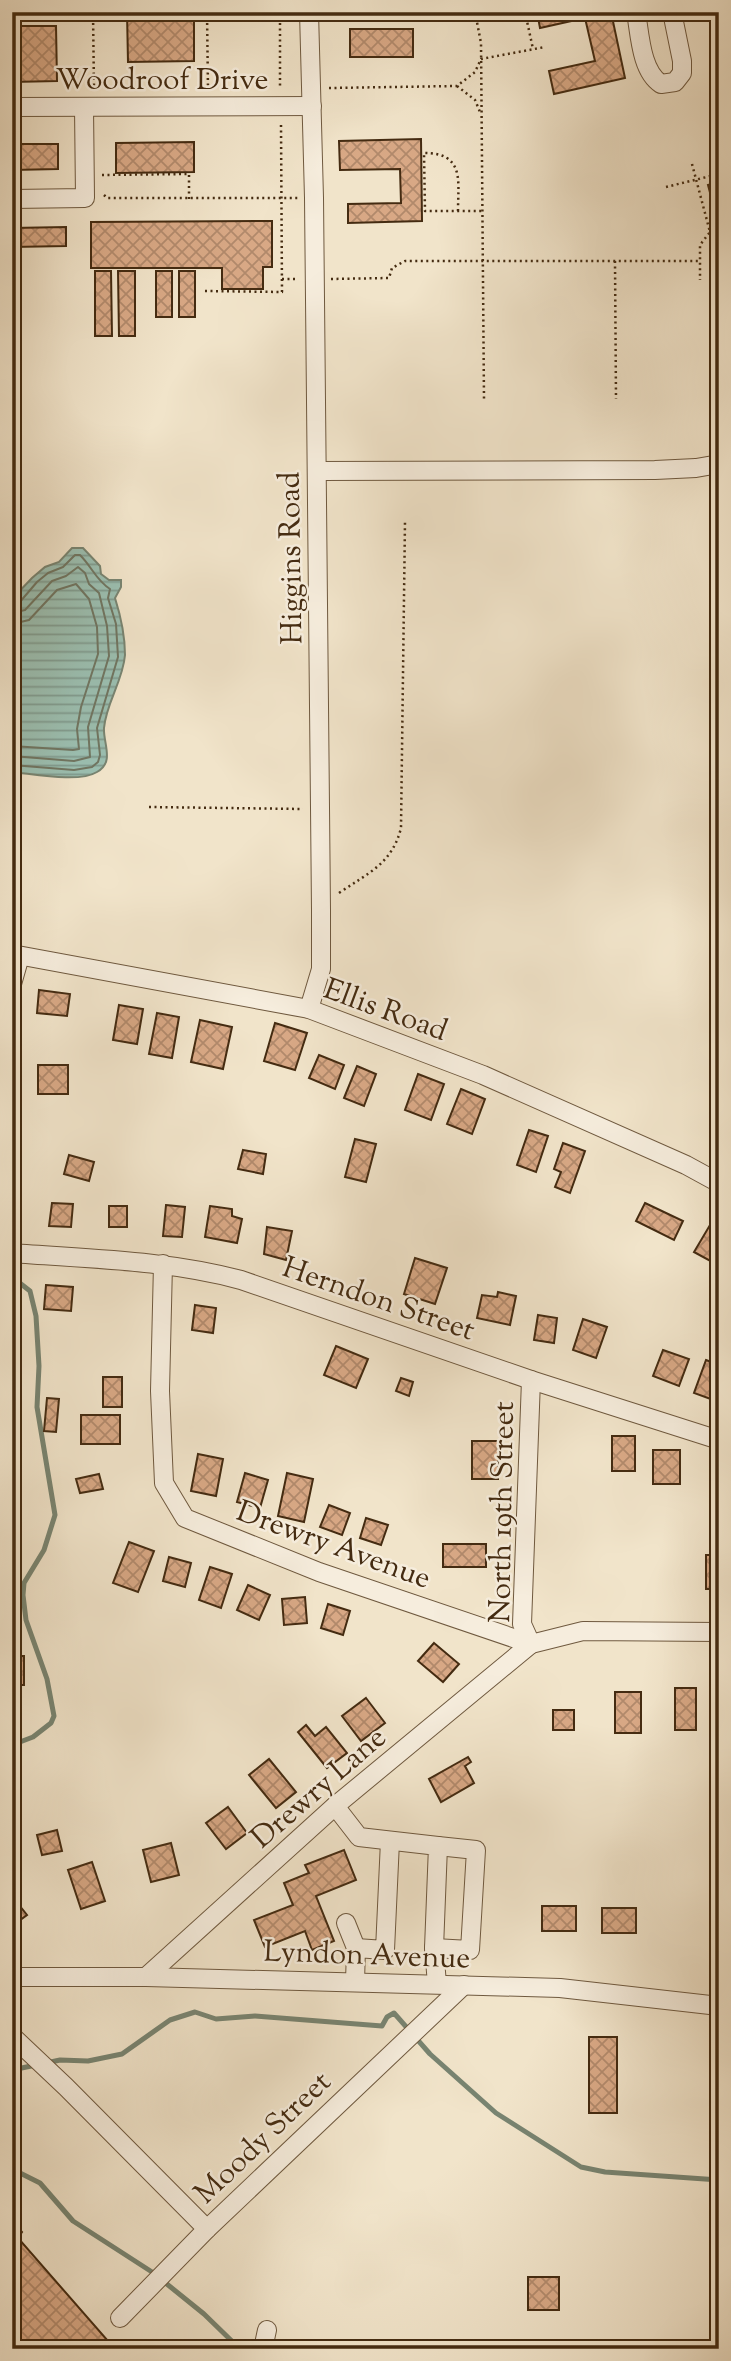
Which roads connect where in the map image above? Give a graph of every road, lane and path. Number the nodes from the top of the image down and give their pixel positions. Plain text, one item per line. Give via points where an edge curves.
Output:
1 (93, 12) edge
2 (475, 12) edge
3 (525, 12) edge
4 (636, 12) edge
5 (672, 12) edge
6 (280, 13) edge
7 (309, 13) edge
8 (207, 14) edge
9 (533, 49) dead end
10 (457, 86) dead end
11 (208, 90) dead end
12 (94, 91) dead end
13 (281, 106) junction
14 (312, 106) junction
15 (12, 107) edge
16 (84, 107) junction
17 (482, 116) junction
18 (692, 163) dead end
19 (719, 174) edge
20 (697, 179) junction
21 (102, 183) dead end
22 (666, 187) dead end
23 (102, 191) dead end
24 (282, 198) junction
25 (314, 198) junction
26 (12, 199) edge
27 (189, 199) junction
28 (458, 211) junction
29 (483, 211) junction
30 (484, 261) junction
31 (615, 261) junction
32 (699, 261) junction
33 (282, 279) junction
34 (315, 279) junction
35 (700, 280) dead end
36 (205, 291) dead end
37 (484, 399) dead end
38 (616, 399) dead end
39 (719, 464) edge
40 (317, 471) junction
41 (405, 521) dead end
42 (149, 807) dead end
43 (320, 809) junction
44 (321, 909) junction
45 (16, 955) edge
46 (12, 984) edge
47 (309, 1009) junction
48 (719, 1184) edge
49 (12, 1253) edge
50 (163, 1264) junction
51 (531, 1380) junction
52 (719, 1440) edge
53 (719, 1632) edge
54 (531, 1644) junction
55 (335, 1806) junction
56 (390, 1841) junction
57 (438, 1846) junction
58 (345, 1923) dead end
59 (356, 1948) junction
60 (434, 1948) junction
61 (12, 1977) edge
62 (146, 1977) junction
63 (355, 1982) junction
64 (437, 1984) junction
65 (464, 1985) junction
66 (719, 2006) edge
67 (14, 2038) edge
68 (207, 2229) junction
69 (120, 2318) dead end
70 (267, 2330) dead end
71 (263, 2349) edge

1 - 12 path
2 - 17 path via 481,43
3 - 9 path
4 - 5 street via 647,65 652,79 661,84 674,82 682,73
6 - 7 path
6 - 8 path
6 - 13 path
7 - 14 street, Higgins Road
8 - 11 path
10 - 17 path via 475,100
13 - 14 street, Woodroof Drive
13 - 16 street, Woodroof Drive
13 - 24 path
14 - 25 street, Higgins Road
15 - 16 street, Woodroof Drive
16 - 26 street via 85,198
17 - 29 path
18 - 20 path
19 - 20 path
20 - 22 path
20 - 32 path via 710,232 700,245
21 - 27 path via 102,174 189,174
23 - 27 path via 107,198
24 - 25 path
24 - 27 path
24 - 33 path
25 - 34 street, Higgins Road
28 - 28 path via 425,211 425,153 450,158 455,166
28 - 29 path
29 - 30 path
30 - 31 path
30 - 34 path via 405,261 392,268 390,278
30 - 37 path
31 - 32 path
31 - 38 path
32 - 35 path
33 - 34 path
33 - 36 path via 282,292
34 - 40 street, Higgins Road
39 - 40 street via 656,470
40 - 43 street, Higgins Road
41 - 44 path via 401,828 386,860
42 - 43 path
43 - 44 street, Higgins Road
44 - 47 street, Higgins Road via 321,969
45 - 46 street
45 - 47 street, Ellis Road
47 - 48 street, Ellis Road via 483,1075
49 - 50 street, Herndon Street
50 - 51 street, Herndon Street via 241,1280
50 - 54 street, Drewry Avenue via 160,1391 164,1483 185,1518 319,1572
51 - 52 street, Herndon Street
51 - 54 street, North 19th Street via 523,1625
53 - 54 street via 583,1631
54 - 55 street, Drewry Lane
55 - 56 street via 359,1837
55 - 62 street, Drewry Lane
56 - 57 street
56 - 59 street via 386,1950
57 - 60 street
57 - 60 street via 476,1850 470,1950
58 - 59 street
59 - 63 street
60 - 64 street
61 - 62 street, Lyndon Avenue
62 - 63 street, Lyndon Avenue
63 - 64 street, Lyndon Avenue
64 - 65 street, Lyndon Avenue
65 - 66 street, Lyndon Avenue via 560,1988
65 - 68 street, Moody Street
67 - 68 street, Moody Street
68 - 69 street
70 - 71 street

